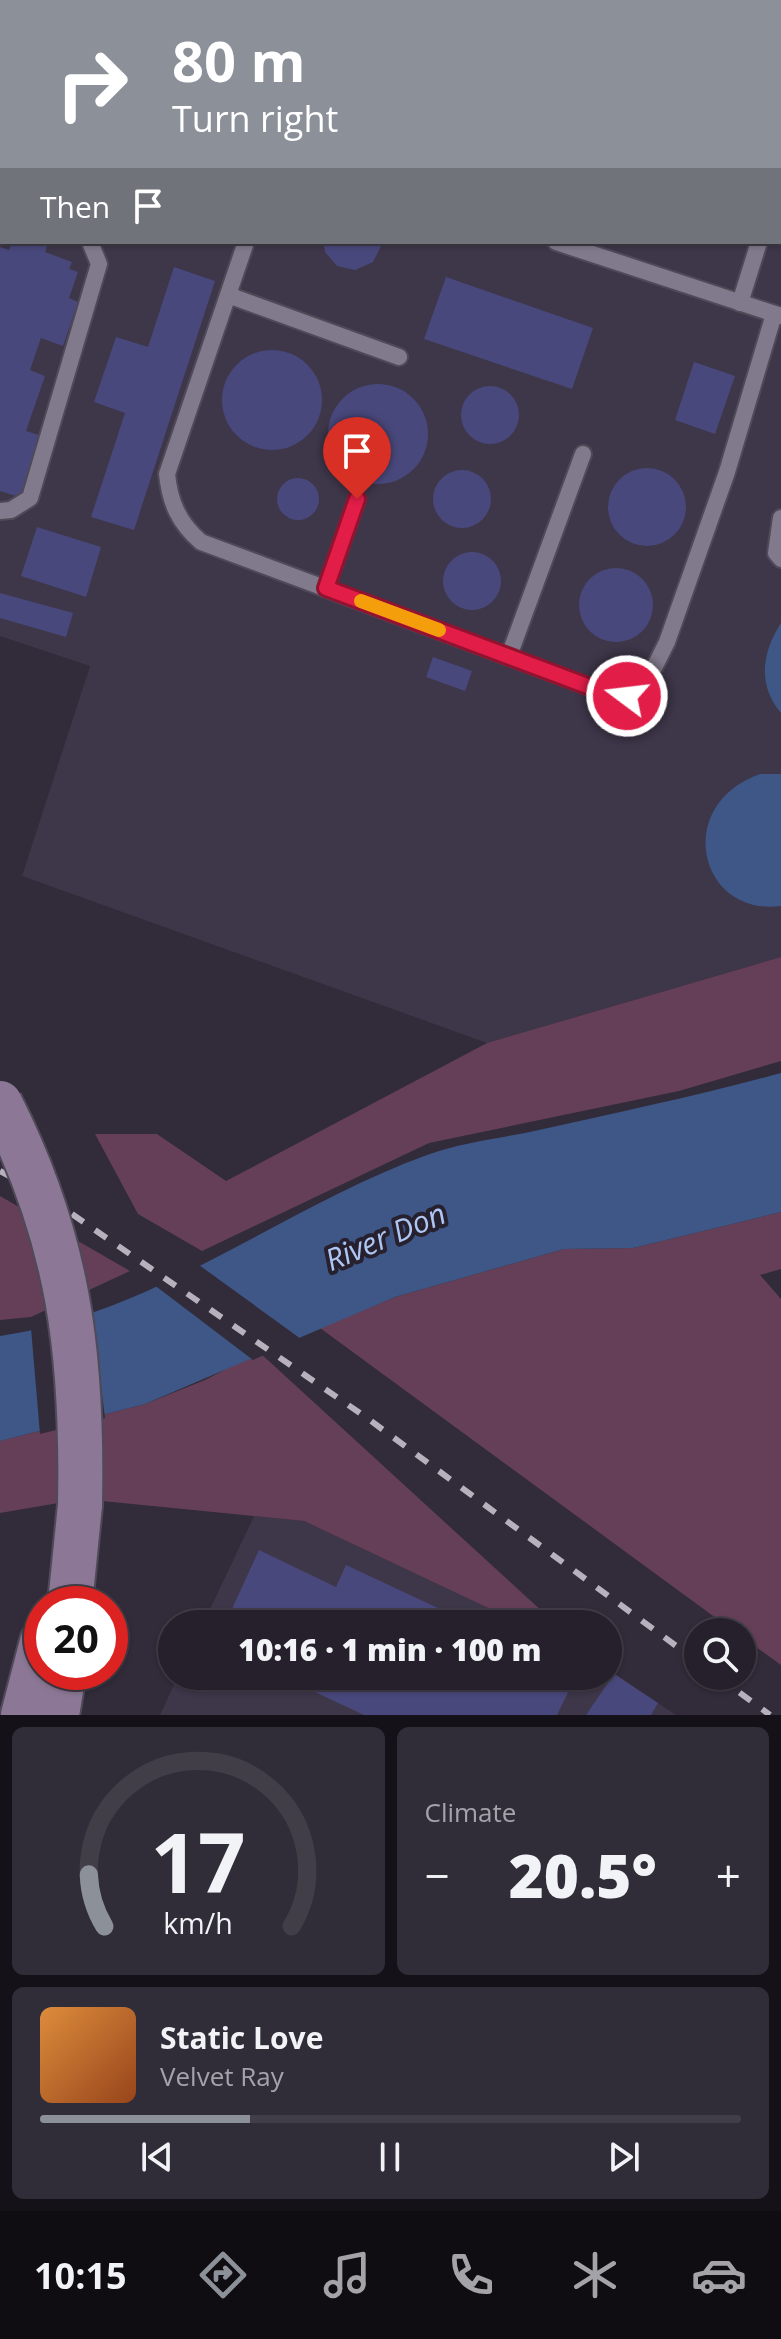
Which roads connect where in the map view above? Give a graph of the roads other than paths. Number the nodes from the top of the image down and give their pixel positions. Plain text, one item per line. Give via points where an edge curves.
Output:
1 (91, 244) edge
2 (245, 244) edge
3 (562, 244) edge
4 (758, 244) edge
5 (228, 295) junction
6 (740, 303) junction
7 (777, 315) edge
8 (399, 357) dead end
9 (583, 454) dead end
10 (357, 499) dead end
11 (0, 511) edge
12 (781, 518) edge
13 (781, 559) edge
14 (326, 588) junction
15 (509, 656) junction
16 (0, 1103) edge
17 (70, 1586) edge
18 (30, 1690) edge
19 (61, 1690) edge
20 (82, 1690) edge
21 (23, 1715) edge
22 (57, 1715) edge
23 (80, 1715) edge

1 - 11 lane via 99,264 30,498
2 - 5 lane
3 - 6 lane
4 - 6 lane
5 - 8 lane
5 - 14 lane via 167,474 175,511 201,542
6 - 7 lane
7 - 15 lane via 667,642 648,680 637,692 614,696
9 - 15 lane
10 - 14 lane
12 - 13 lane via 776,553
14 - 15 lane
16 - 17 street, bridge via 52,1223 69,1297 78,1364 80,1505
18 - 21 street
19 - 22 street
20 - 23 street

